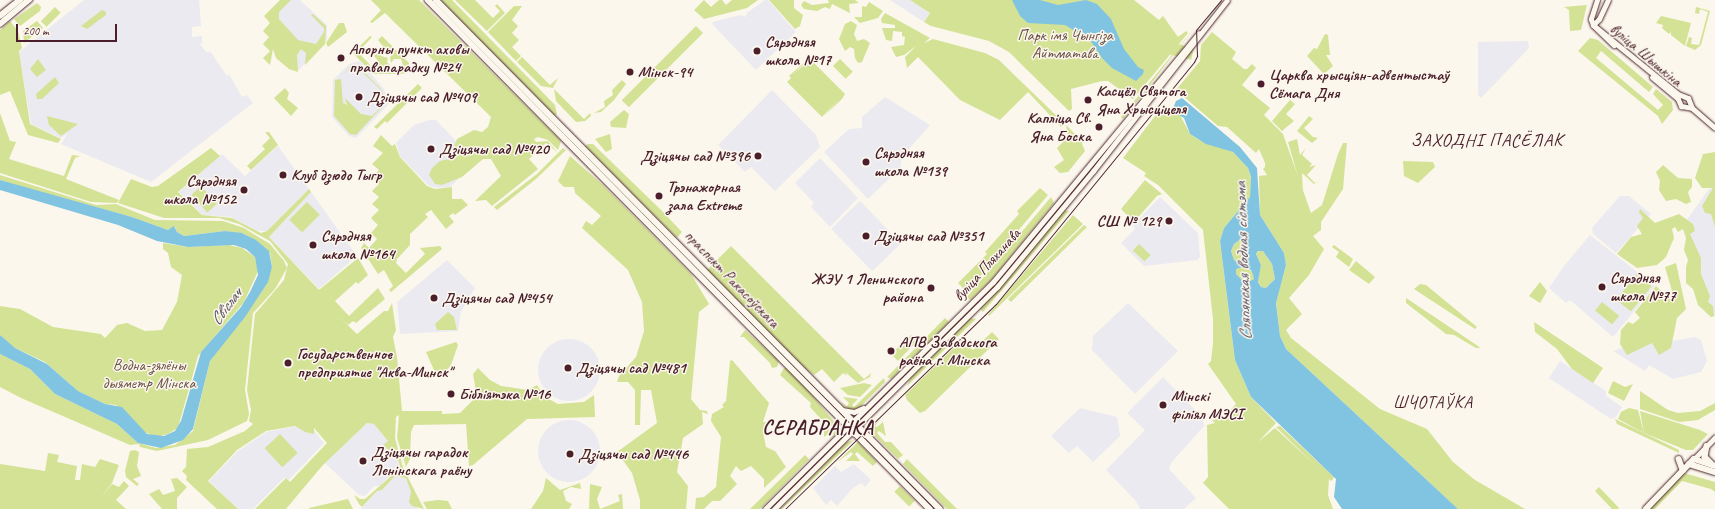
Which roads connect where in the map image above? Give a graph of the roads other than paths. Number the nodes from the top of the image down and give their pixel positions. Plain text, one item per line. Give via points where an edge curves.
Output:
1 (20, 0) edge
2 (29, 0) edge
3 (428, 0) edge
4 (436, 0) edge
5 (1227, 0) edge
6 (1597, 0) edge
7 (1608, 0) edge
8 (0, 16) edge
9 (1210, 23) junction
10 (0, 24) edge
11 (1593, 25) junction
12 (1684, 97) junction
13 (1680, 102) junction
14 (1690, 102) junction
15 (1685, 107) junction
16 (1692, 108) junction
17 (1715, 128) edge
18 (1102, 149) junction
19 (1107, 152) junction
20 (1059, 202) junction
21 (1065, 206) junction
22 (872, 402) junction
23 (842, 410) junction
24 (853, 420) junction
25 (847, 426) junction
26 (859, 427) junction
27 (853, 432) junction
28 (1715, 437) edge
29 (1707, 446) junction
30 (1679, 459) dead end
31 (1692, 462) junction
32 (1714, 466) edge
33 (1683, 470) junction
34 (1715, 472) edge
35 (765, 509) edge
36 (774, 509) edge
37 (930, 509) edge
38 (940, 509) edge
39 (1646, 509) edge

1 - 8 main road
2 - 10 main road
3 - 25 main road, праспект Ракасоўскага
4 - 23 main road, праспект Ракасоўскага
5 - 9 main road, вуліца Пляханава
6 - 11 main road via 1591,18
7 - 11 main road via 1599,19
9 - 18 main road, вуліца Пляханава via 1194,37
9 - 19 main road, вуліца Пляханава
11 - 12 main road, вуліца Шышкіна
11 - 13 main road, вуліца Шышкіна
12 - 13 main road
12 - 14 main road, вуліца Шышкіна
13 - 15 main road, вуліца Шышкіна
14 - 15 main road
14 - 16 main road, вуліца Шышкіна
15 - 16 main road, вуліца Шышкіна
16 - 17 main road
18 - 19 main road
18 - 20 main road, вуліца Пляханава
19 - 21 main road, вуліца Пляханава
20 - 21 main road
20 - 22 main road, вуліца Пляханава via 992,282
21 - 26 main road, вуліца Пляханава via 997,287
22 - 23 main road via 854,412
22 - 24 main road, вуліца Пляханава
23 - 24 main road, праспект Ракасоўскага
24 - 25 main road, вуліца Пляханава
24 - 26 main road, праспект Ракасоўскага
25 - 27 main road, праспект Ракасоўскага
25 - 35 main road, вуліца Пляханава
26 - 27 main road, вуліца Пляханава
26 - 38 main road, праспект Ракасоўскага
27 - 36 main road, вуліца Пляханава
27 - 37 main road, праспект Ракасоўскага
28 - 29 main road
29 - 31 main road
29 - 32 main road via 1705,458
30 - 33 main road
31 - 32 main road
31 - 33 main road
31 - 34 main road
33 - 39 main road

